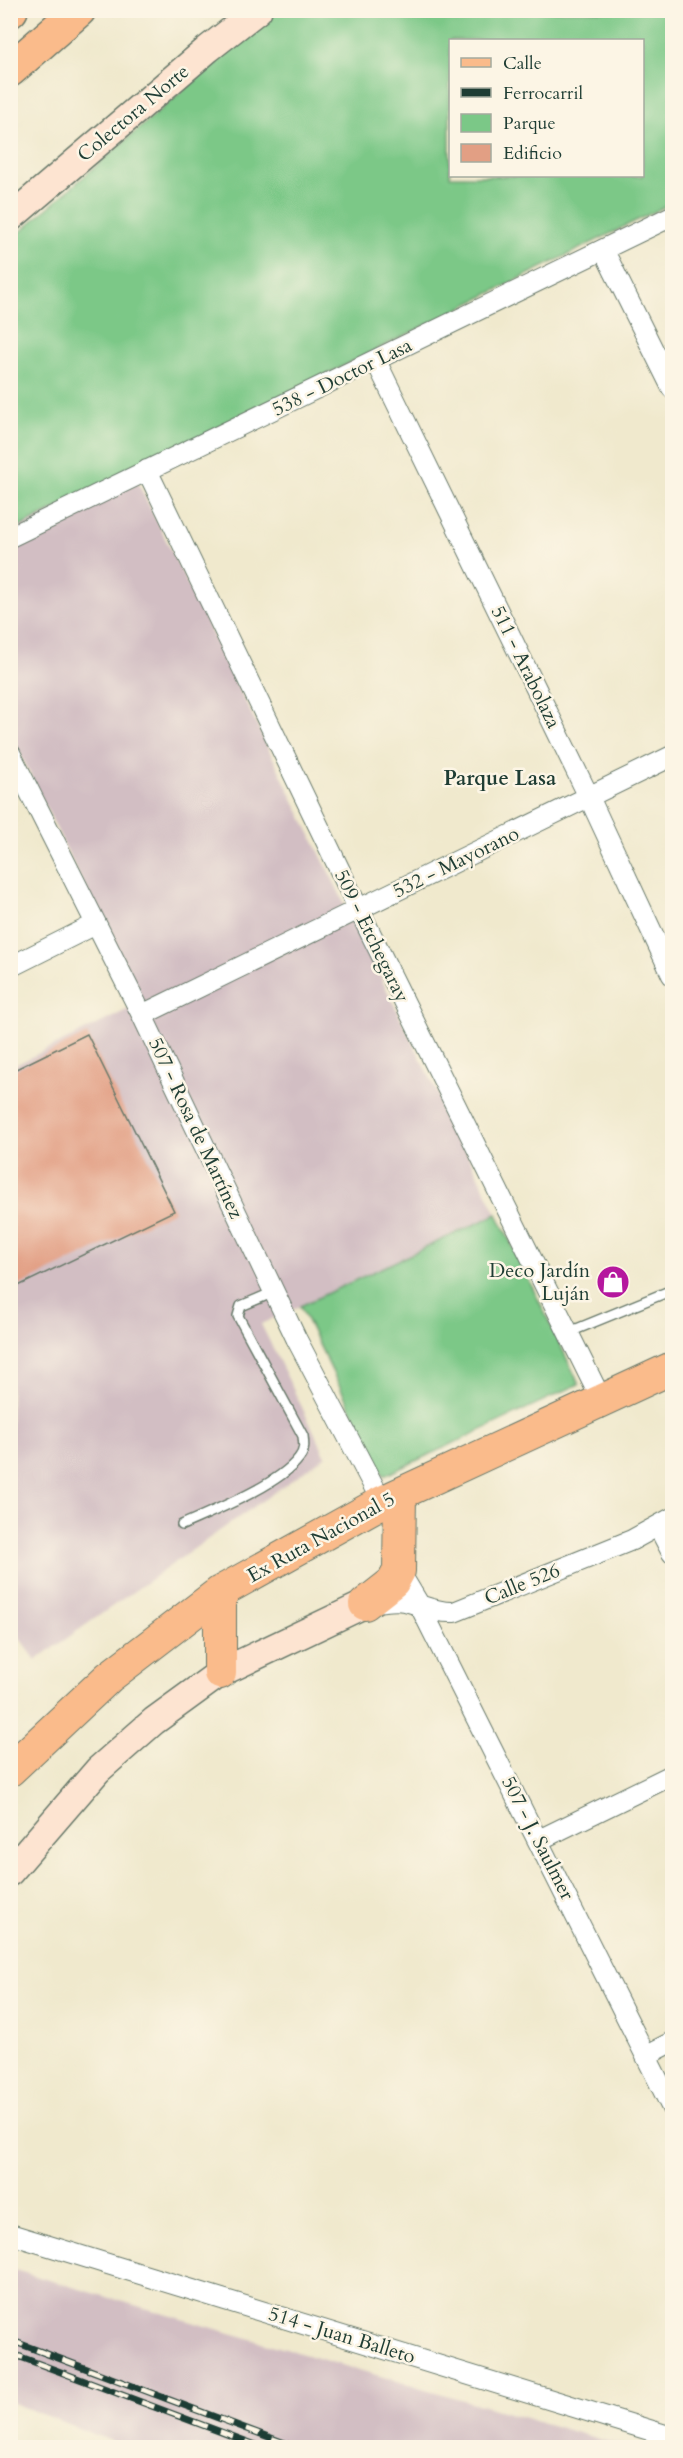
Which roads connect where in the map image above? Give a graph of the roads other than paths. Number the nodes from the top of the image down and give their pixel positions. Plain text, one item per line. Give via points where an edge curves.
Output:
1 (80, 10) edge
2 (258, 10) edge
3 (10, 70) edge
4 (672, 216) edge
5 (10, 218) edge
6 (604, 251) junction
7 (376, 361) junction
8 (672, 388) edge
9 (147, 471) junction
10 (10, 537) edge
11 (10, 753) edge
12 (672, 756) edge
13 (589, 797) junction
14 (358, 910) junction
15 (96, 924) junction
16 (10, 967) edge
17 (672, 975) edge
18 (142, 1015) junction
19 (672, 1290) edge
20 (274, 1292) junction
21 (567, 1333) junction
22 (672, 1368) edge
23 (601, 1399) junction
24 (391, 1498) junction
25 (665, 1522) edge
26 (182, 1526) dead end
27 (672, 1553) edge
28 (399, 1571) junction
29 (220, 1592) junction
30 (365, 1604) junction
31 (420, 1606) junction
32 (220, 1673) junction
33 (10, 1770) edge
34 (672, 1775) edge
35 (539, 1840) junction
36 (10, 1872) edge
37 (672, 2042) edge
38 (647, 2055) junction
39 (672, 2108) edge
40 (10, 2234) edge
41 (672, 2437) edge

1 - 3 highway
2 - 5 street, Colectora Norte
4 - 6 street, 538 - Doctor Lasa
6 - 7 street, 538 - Doctor Lasa
6 - 8 street
7 - 9 street, 538 - Doctor Lasa
7 - 13 street, 511 - Arabolaza
9 - 10 street, 538 - Doctor Lasa
9 - 14 street, 509 - Etchegaray
11 - 15 street, 507 - Rosa de Martínez
12 - 13 street, 532 - Mayorano
13 - 14 street, 532 - Mayorano
13 - 17 street, 511 - Arabolaza
14 - 18 street, 532 - Mayorano
14 - 21 street, 509 - Etchegaray
15 - 16 street
15 - 18 street, 507 - Rosa de Martínez
18 - 20 street, 507 - Rosa de Martínez
19 - 21 lane
20 - 24 street, 507 - Rosa de Martínez
20 - 26 lane via 242,1306 238,1316 303,1436 301,1457 248,1495
21 - 23 street, 509 - Etchegaray
22 - 23 main road, Ex Ruta Nacional 5
23 - 24 main road, Ex Ruta Nacional 5
24 - 28 main road
24 - 29 main road, Ex Ruta Nacional 5
25 - 27 street
25 - 31 street, Calle 526 via 632,1540 454,1612
28 - 30 main road via 393,1582
28 - 31 street, 507 - J. Saulmer
29 - 32 main road
29 - 33 main road, Ex Ruta Nacional 5 via 109,1677
30 - 31 street, Calle 526 via 390,1600
30 - 32 street
31 - 35 street, 507 - J. Saulmer
32 - 36 street via 124,1746 57,1815
34 - 35 street
35 - 38 street, 507 - J. Saulmer
37 - 38 street
38 - 39 street, 507 - J. Saulmer
40 - 41 street, 514 - Juan Balleto

